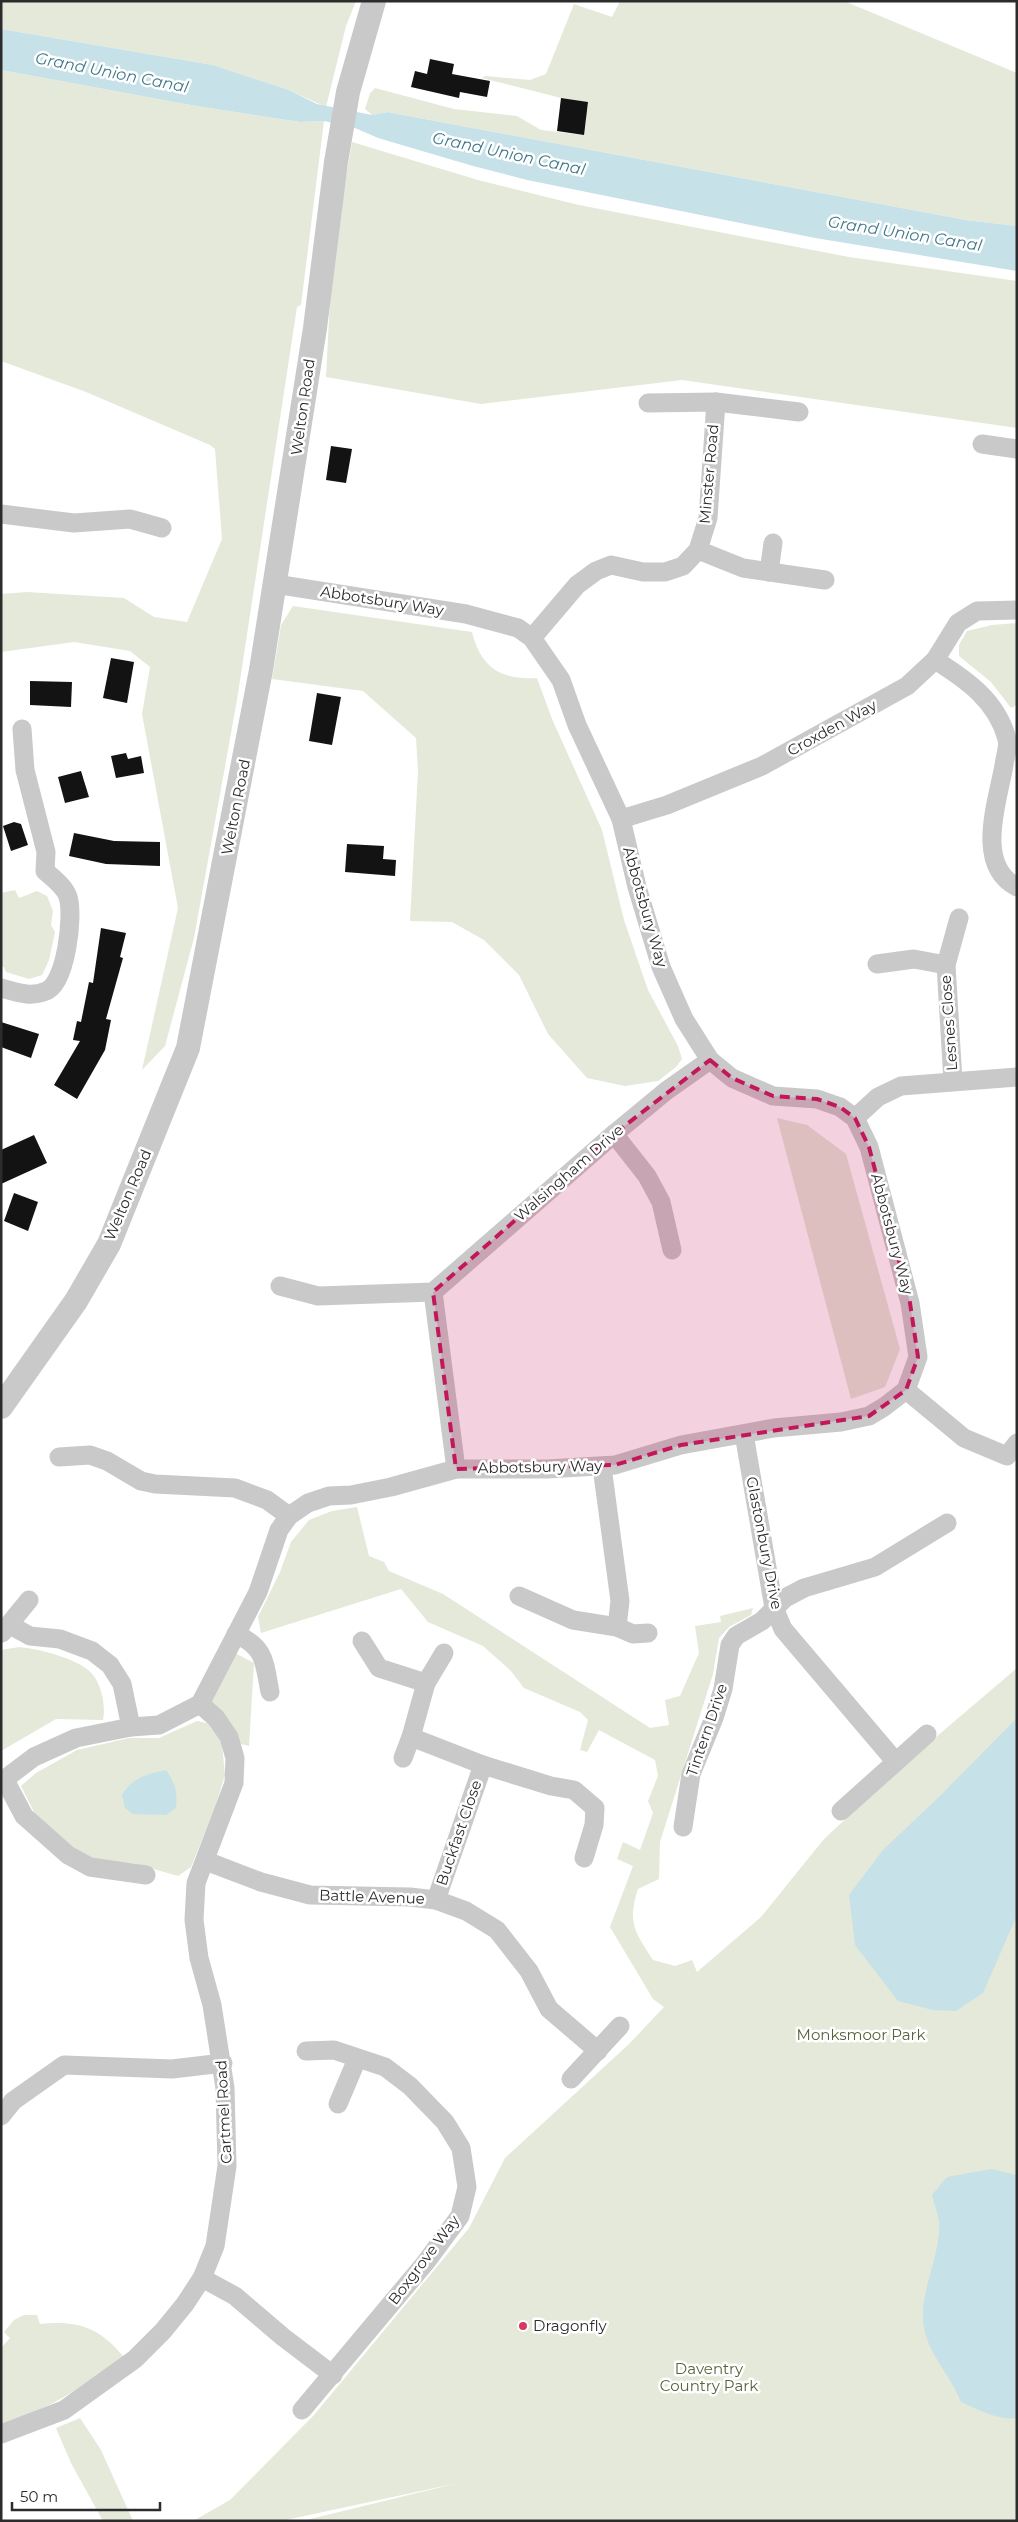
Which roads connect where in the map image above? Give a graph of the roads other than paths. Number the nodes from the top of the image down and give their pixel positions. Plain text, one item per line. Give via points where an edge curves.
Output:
1 (374, 1) edge
2 (648, 402) dead end
3 (716, 402) junction
4 (800, 412) dead end
5 (982, 444) dead end
6 (1017, 449) edge
7 (1, 514) edge
8 (162, 528) dead end
9 (773, 543) dead end
10 (698, 550) junction
11 (769, 572) junction
12 (825, 580) dead end
13 (275, 584) junction
14 (1016, 604) edge
15 (532, 638) junction
16 (935, 660) junction
17 (22, 729) dead end
18 (621, 819) junction
19 (1017, 887) edge
20 (960, 918) dead end
21 (877, 964) dead end
22 (946, 965) junction
23 (1, 988) edge
24 (710, 1060) junction
25 (1017, 1077) edge
26 (953, 1081) junction
27 (855, 1118) junction
28 (614, 1134) junction
29 (672, 1250) dead end
30 (280, 1286) dead end
31 (432, 1292) junction
32 (906, 1390) junction
33 (1, 1407) edge
34 (744, 1434) junction
35 (1014, 1453) edge
36 (59, 1457) dead end
37 (602, 1467) junction
38 (456, 1469) junction
39 (288, 1516) junction
40 (947, 1523) dead end
41 (519, 1596) dead end
42 (29, 1600) dead end
43 (774, 1608) junction
44 (617, 1627) junction
45 (6, 1629) edge
46 (648, 1633) dead end
47 (236, 1634) junction
48 (362, 1641) dead end
49 (444, 1653) dead end
50 (426, 1683) junction
51 (270, 1692) dead end
52 (200, 1704) junction
53 (131, 1727) junction
54 (927, 1734) dead end
55 (411, 1737) junction
56 (403, 1758) dead end
57 (896, 1761) junction
58 (483, 1765) junction
59 (3, 1781) edge
60 (841, 1811) dead end
61 (683, 1828) dead end
62 (584, 1858) dead end
63 (206, 1861) junction
64 (146, 1875) dead end
65 (436, 1900) junction
66 (620, 2026) dead end
67 (306, 2051) dead end
68 (598, 2051) junction
69 (357, 2059) junction
70 (223, 2064) junction
71 (571, 2078) dead end
72 (338, 2104) dead end
73 (1, 2116) edge
74 (202, 2278) junction
75 (334, 2375) junction
76 (302, 2410) dead end
77 (1, 2434) edge

1 - 13 street, Welton Road via 348,92 336,162 314,338
2 - 3 street, Minster Road
3 - 4 street, Minster Road
3 - 10 street, Minster Road via 708,518
5 - 6 street
7 - 8 street via 74,523 130,518
9 - 11 street
10 - 11 street via 743,568
10 - 15 street, Minster Road via 683,566 665,572 643,572 611,565 596,571 577,585
11 - 12 street
13 - 15 street, Abbotsbury Way via 466,614 518,628
13 - 33 street, Welton Road via 239,792 188,1048 109,1244 76,1300
14 - 16 street, Croxden Way via 976,611 958,623
15 - 18 street, Abbotsbury Way via 561,680 577,724
16 - 18 street, Croxden Way via 907,686 755,770
16 - 19 street via 988,700 1000,718 1008,741 992,854 1000,874
17 - 23 street via 25,770 46,852 45,871 68,897 70,921 59,978 48,991 26,995
18 - 24 street, Abbotsbury Way via 661,967 684,1019
20 - 22 street, Lesnes Close
21 - 22 street, Lesnes Close via 914,959
22 - 26 street, Lesnes Close
24 - 27 street, Abbotsbury Way via 732,1078 773,1096 817,1100 840,1107
24 - 28 street, Walsingham Drive
25 - 26 street
26 - 27 street via 901,1086 878,1096
27 - 32 street, Abbotsbury Way via 869,1147 910,1303 918,1357
28 - 29 street via 647,1176 661,1202
28 - 31 street, Walsingham Drive
30 - 31 street via 318,1296
31 - 38 street
32 - 34 street, Abbotsbury Way via 869,1416
32 - 35 street via 964,1438
34 - 37 street, Abbotsbury Way via 681,1445
34 - 43 street, Glastonbury Drive
36 - 39 street via 90,1456 107,1461 141,1481 155,1484 235,1488 268,1500
37 - 38 street, Abbotsbury Way
37 - 44 street via 620,1601
38 - 39 street, Abbotsbury Way via 391,1487 329,1496 308,1503
39 - 47 street, Abbotsbury Way via 279,1530 258,1592
40 - 43 street, Tintern Drive via 875,1567 804,1588
41 - 44 street via 573,1620
42 - 45 street
43 - 57 street, Glastonbury Drive via 783,1629
43 - 61 street, Tintern Drive via 762,1620 736,1636 730,1645 720,1699 691,1774
44 - 46 street via 633,1634
45 - 53 street via 30,1636 60,1639 92,1651 110,1665 122,1684
47 - 51 street via 252,1642 263,1656
47 - 52 street, Abbotsbury Way
48 - 50 street via 379,1668
49 - 50 street
50 - 55 street
52 - 53 street via 159,1725
52 - 63 street, Cartmel Road via 216,1718 229,1737 235,1758 234,1783
53 - 59 street via 76,1738 34,1757
54 - 57 street
55 - 56 street
55 - 58 street, Buckfast Close
57 - 60 street
58 - 62 street, Buckfast Close via 574,1790 595,1808 594,1826
58 - 65 street, Buckfast Close
59 - 64 street via 24,1816 68,1855 90,1867
63 - 65 street, Battle Avenue via 261,1882 310,1895
63 - 70 street, Cartmel Road via 196,1883 194,1920 199,1958
65 - 68 street, Battle Avenue via 466,1911 497,1930 528,1971 549,2008
66 - 68 street
67 - 69 street, Boxgrove Way via 334,2050
68 - 71 street
69 - 72 street
69 - 75 street, Boxgrove Way via 385,2067 410,2086 445,2122 461,2148 467,2187 460,2216
70 - 73 street via 172,2069 64,2065 13,2101
70 - 74 street, Cartmel Road via 227,2166 215,2246
74 - 75 street via 235,2296
74 - 77 street, Cartmel Road via 163,2331 135,2359 64,2410
75 - 76 street, Boxgrove Way

